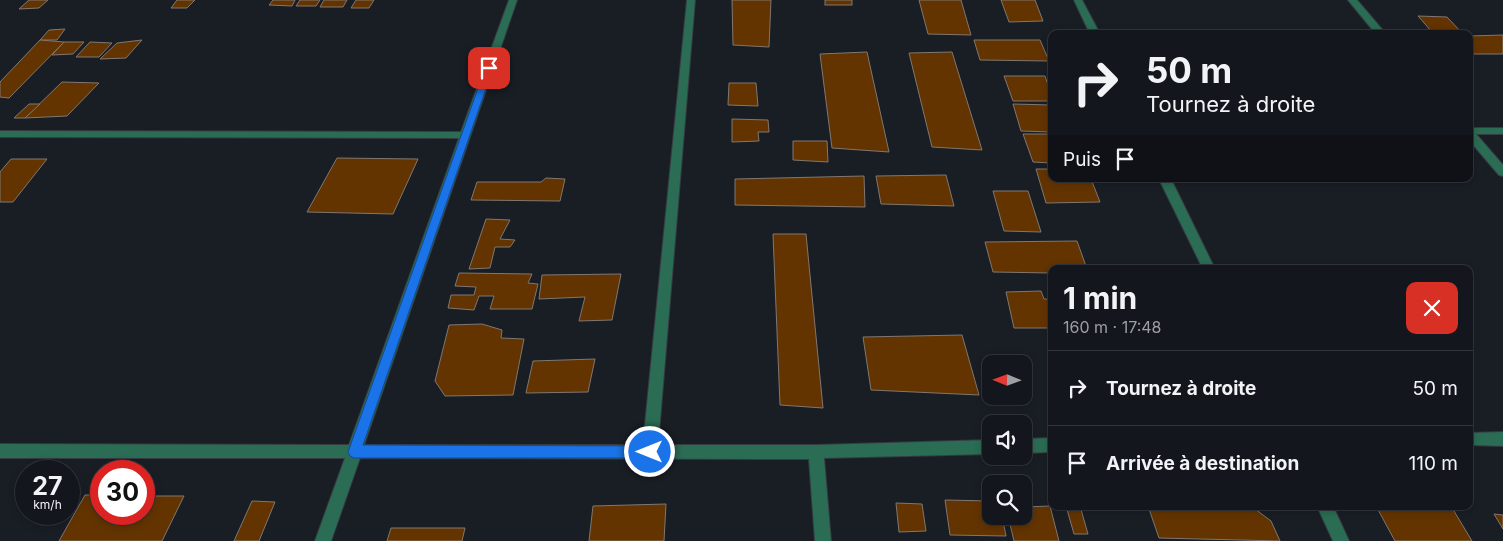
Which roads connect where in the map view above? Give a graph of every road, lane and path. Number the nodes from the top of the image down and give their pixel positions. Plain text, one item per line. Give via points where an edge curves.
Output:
1 (513, 0) edge
2 (691, 0) edge
3 (1078, 0) edge
4 (1352, 0) edge
5 (1092, 30) edge
6 (1378, 30) edge
7 (1503, 131) edge
8 (1473, 132) edge
9 (0, 134) edge
10 (465, 135) junction
11 (1473, 137) edge
12 (1503, 172) edge
13 (1166, 182) edge
14 (1207, 265) edge
15 (1473, 439) edge
16 (1503, 439) edge
17 (1048, 445) edge
18 (1032, 446) edge
19 (982, 447) edge
20 (0, 452) edge
21 (354, 452) junction
22 (650, 452) junction
23 (816, 452) junction
24 (1327, 510) edge
25 (323, 541) edge
26 (823, 541) edge
27 (1342, 541) edge

1 - 10 street
2 - 22 street
3 - 5 street
4 - 6 street
7 - 8 street
9 - 10 street
10 - 21 street
11 - 12 street
13 - 14 street
15 - 16 street
17 - 18 street
19 - 23 street
20 - 21 street
21 - 22 street
21 - 25 street
22 - 23 street
23 - 26 street
24 - 27 street

